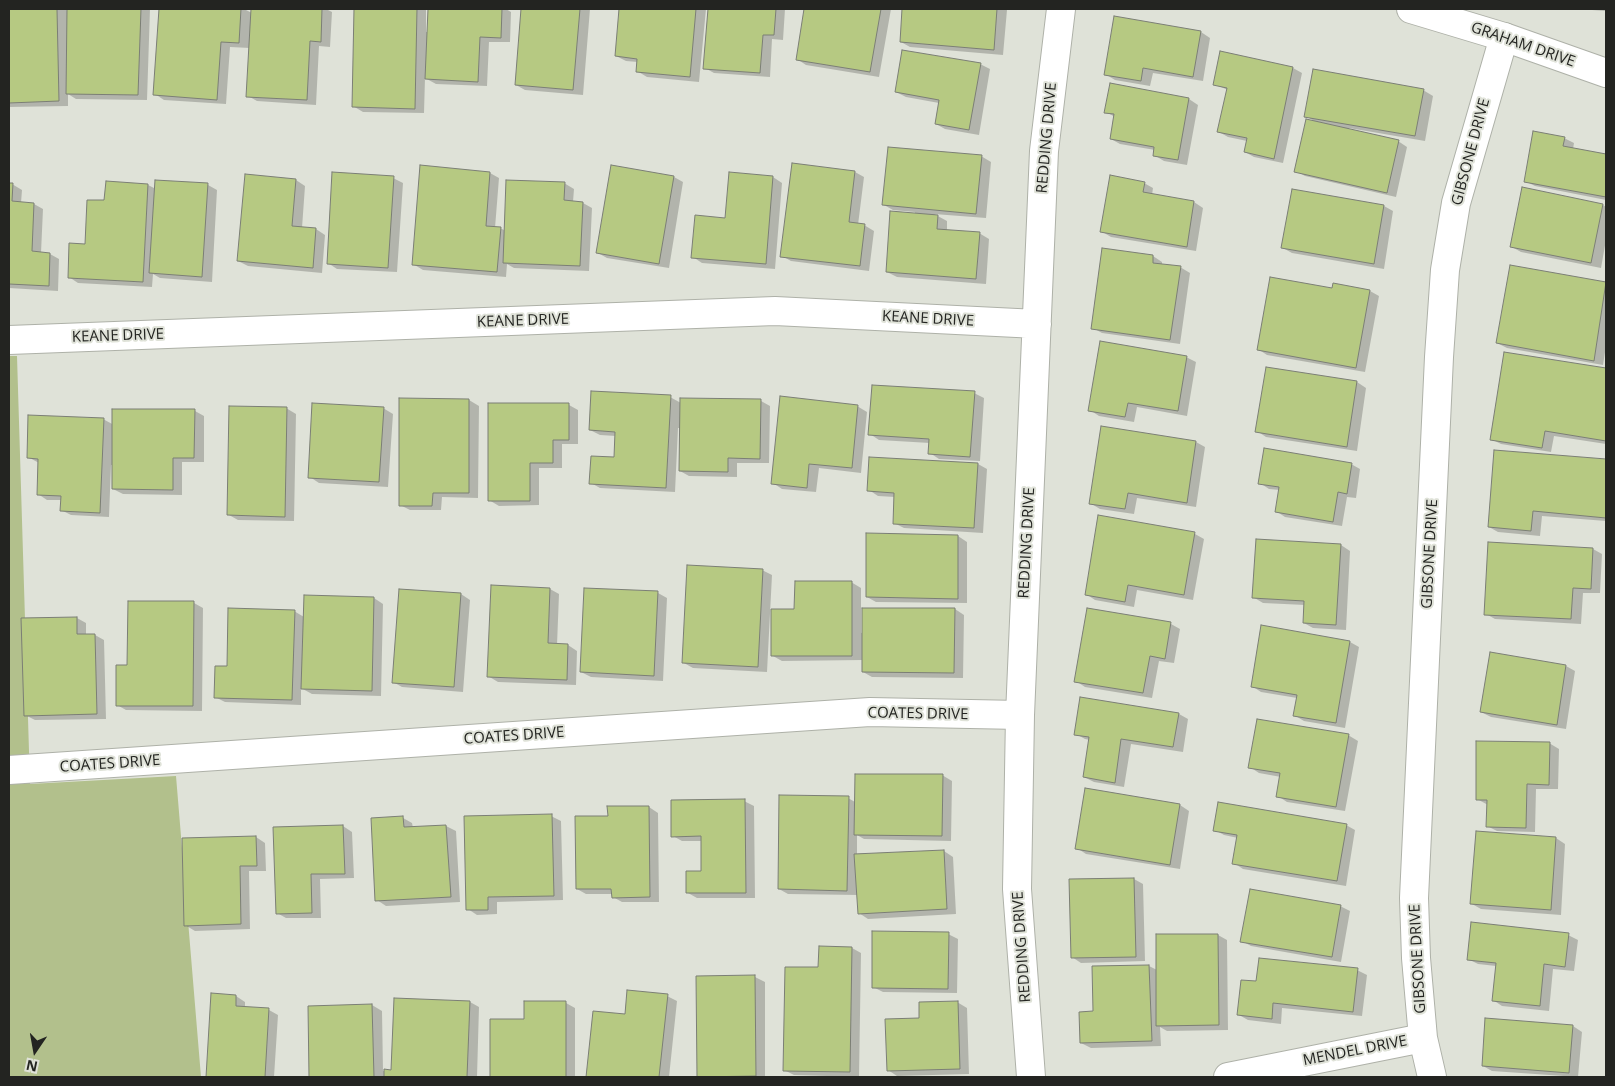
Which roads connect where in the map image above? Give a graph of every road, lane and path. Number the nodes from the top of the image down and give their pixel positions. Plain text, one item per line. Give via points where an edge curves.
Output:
1 (1061, 9) edge
2 (1411, 9) edge
3 (1504, 37) junction
4 (1606, 73) edge
5 (1037, 324) junction
6 (9, 340) edge
7 (1020, 715) junction
8 (9, 770) edge
9 (1423, 1038) junction
10 (1031, 1077) edge
11 (1228, 1077) edge
12 (1432, 1077) edge

1 - 5 street, REDDING DRIVE via 1044,151
2 - 3 street, GRAHAM DRIVE
3 - 4 street, GRAHAM DRIVE
3 - 9 street, GIBSONE DRIVE via 1456,203 1445,270 1438,357 1414,898
5 - 6 street, KEANE DRIVE via 775,311
5 - 7 street, REDDING DRIVE
7 - 8 street, COATES DRIVE via 870,712
7 - 10 street, REDDING DRIVE via 1017,889
9 - 11 street, MENDEL DRIVE
9 - 12 street, GIBSONE DRIVE

